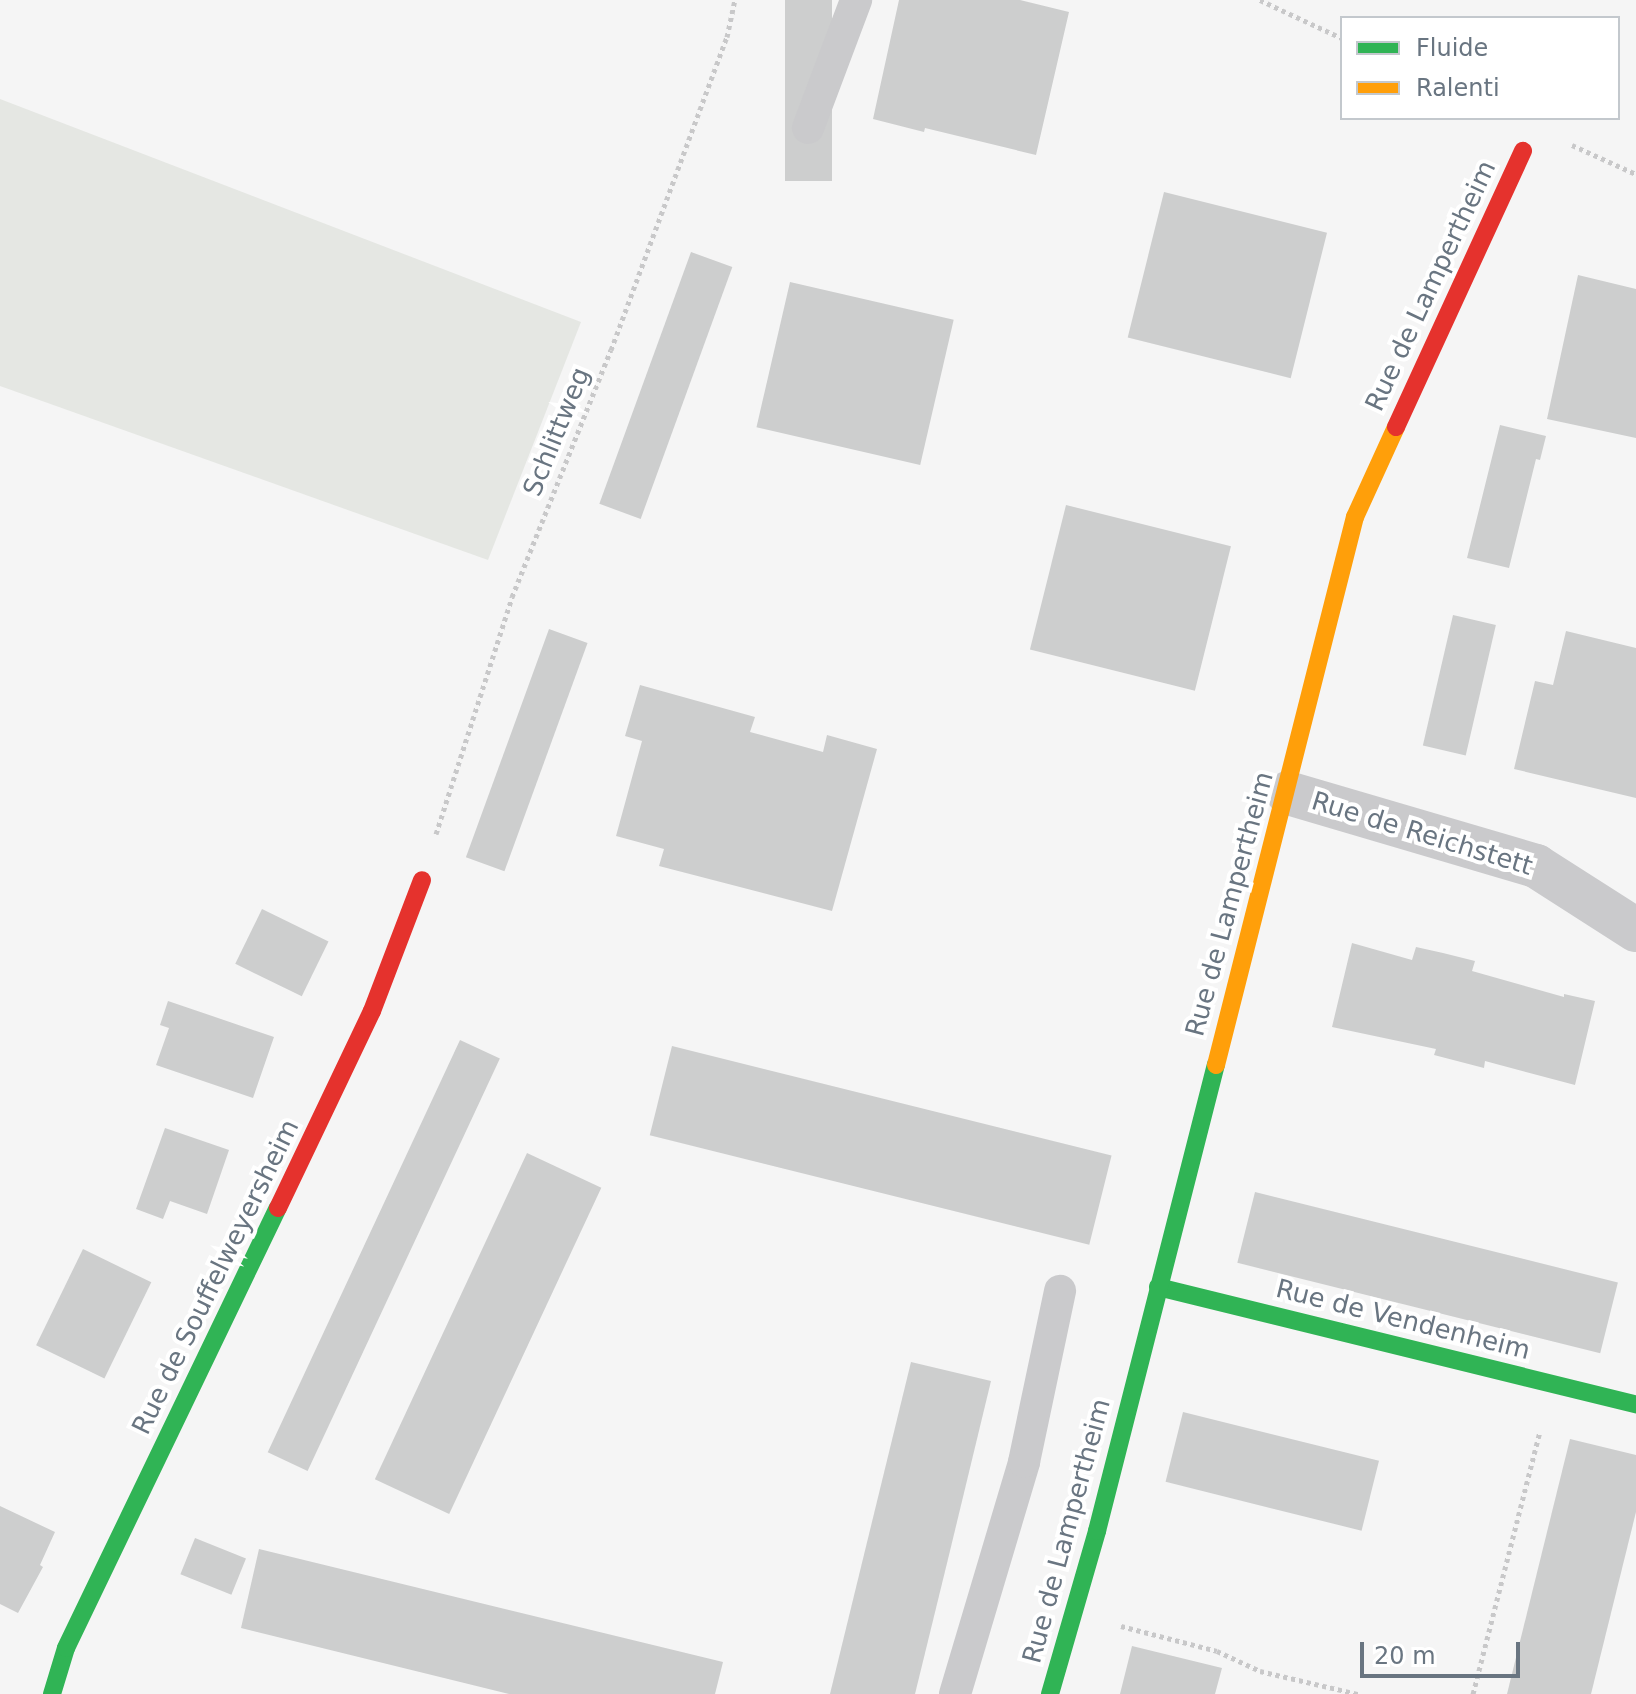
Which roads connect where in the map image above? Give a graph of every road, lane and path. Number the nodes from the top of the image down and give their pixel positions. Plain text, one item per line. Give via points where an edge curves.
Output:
1 (735, 0) edge
2 (856, 0) edge
3 (1260, 0) edge
4 (1340, 37) edge
5 (808, 128) dead end
6 (1523, 151) dead end
7 (1288, 793) junction
8 (422, 880) joint
9 (1636, 930) edge
10 (1158, 1287) junction
11 (1060, 1291) dead end
12 (1553, 1384) junction
13 (1636, 1404) edge
14 (1073, 1613) junction
15 (1322, 1685) junction
16 (52, 1694) edge
17 (955, 1694) edge
18 (1050, 1694) edge
19 (1320, 1694) edge
20 (1358, 1694) edge
21 (1473, 1694) edge

1 - 8 path, Schlittweg via 727,37 611,350 512,597
2 - 5 lane
3 - 4 path
6 - 7 street, Rue de Lampertheim via 1355,517
7 - 9 street, Rue de Reichstett via 1536,866
7 - 10 street, Rue de Lampertheim
8 - 16 street, Rue de Souffelweyersheim via 372,1011 66,1648
10 - 12 street, Rue de Vendenheim
10 - 14 street, Rue de Lampertheim
11 - 17 lane via 1024,1462
12 - 13 street, Rue de Vendenheim
12 - 21 path
14 - 15 path
14 - 18 street, Rue de Lampertheim
15 - 19 path
15 - 20 path

